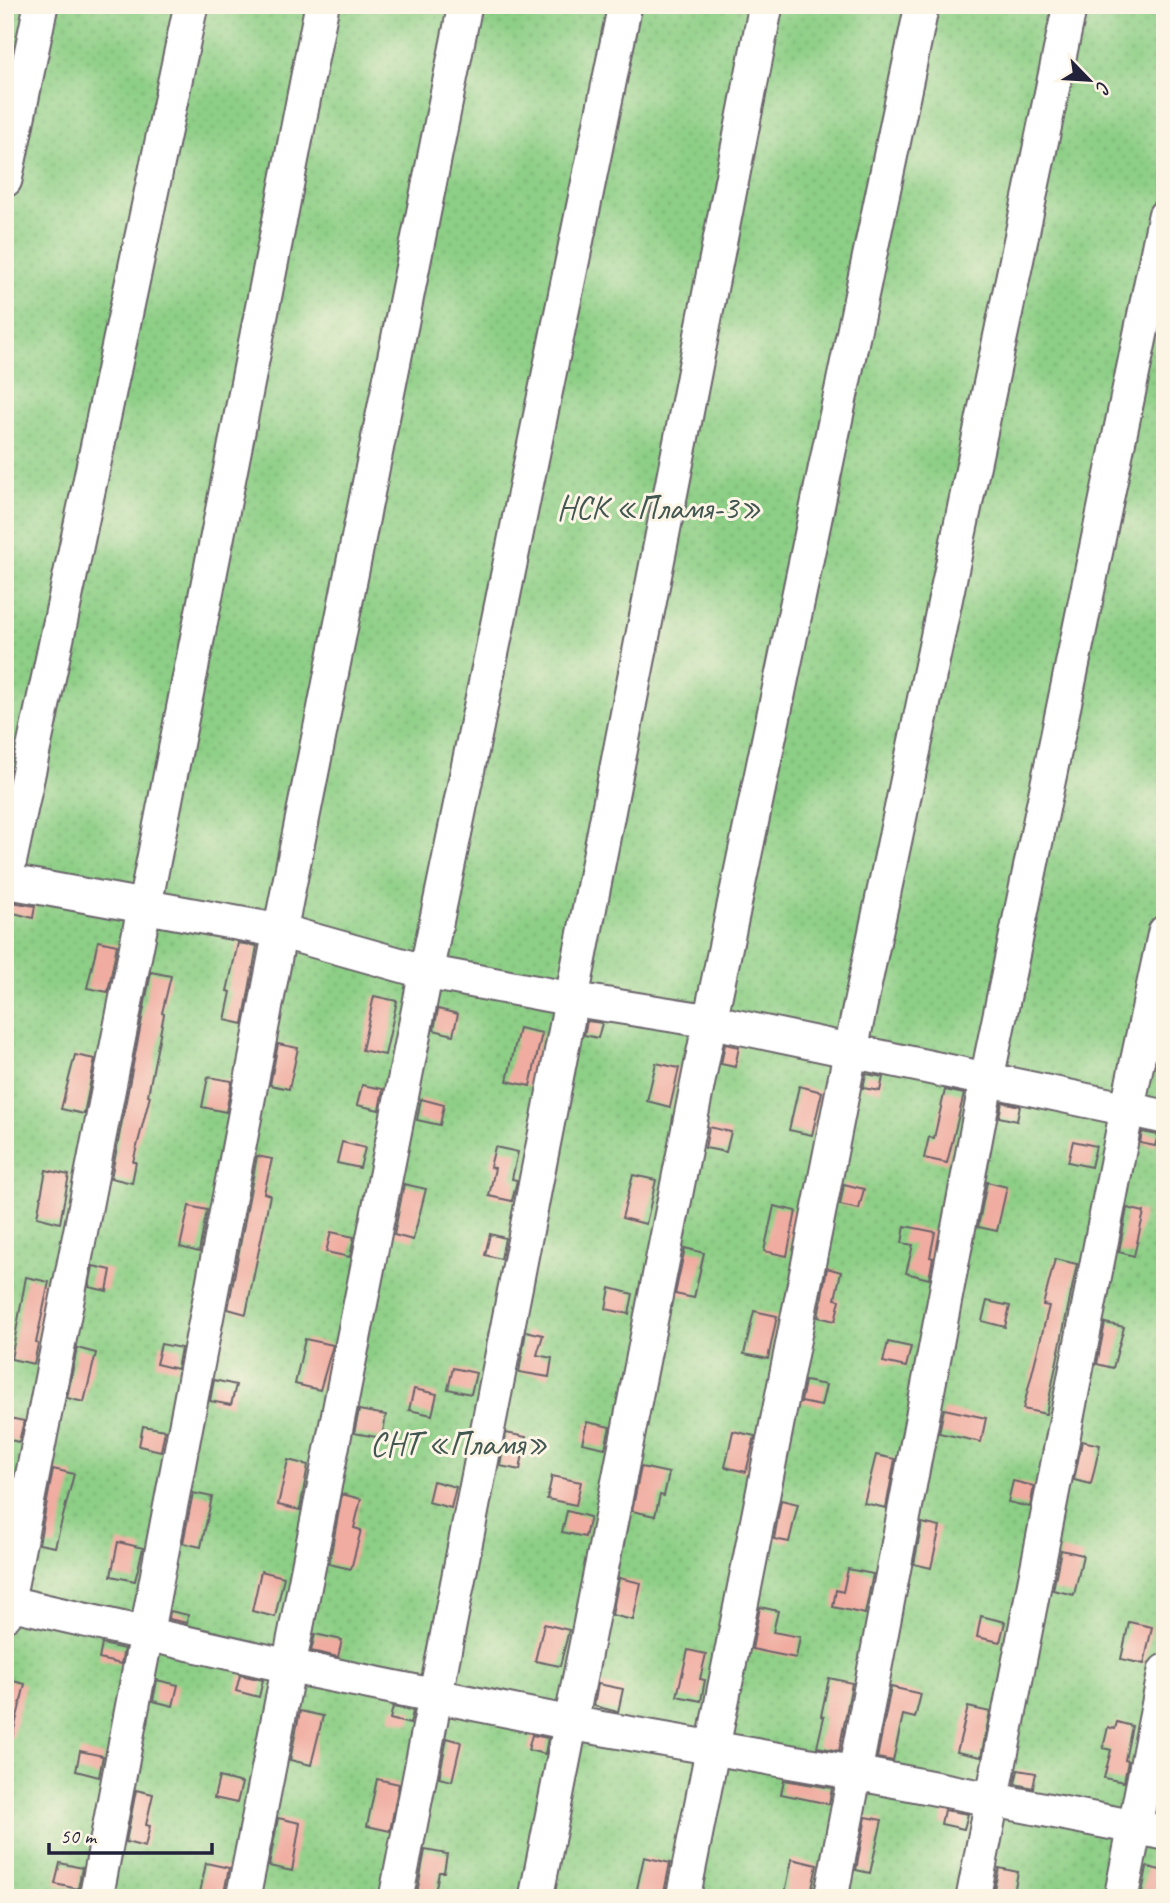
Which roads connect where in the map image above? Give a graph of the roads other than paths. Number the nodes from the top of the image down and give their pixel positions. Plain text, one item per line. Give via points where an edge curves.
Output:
1 (41, 5) edge
2 (191, 5) edge
3 (322, 5) edge
4 (465, 5) edge
5 (625, 5) edge
6 (766, 5) edge
7 (922, 5) edge
8 (1070, 5) edge
9 (5, 180) edge
10 (1165, 216) edge
11 (5, 882) edge
12 (143, 906) junction
13 (280, 931) junction
14 (1165, 932) edge
15 (426, 972) junction
16 (571, 999) junction
17 (710, 1021) junction
18 (851, 1049) junction
19 (987, 1078) junction
20 (1127, 1110) junction
21 (1165, 1117) edge
22 (6, 1606) edge
23 (148, 1633) junction
24 (288, 1666) junction
25 (1165, 1671) edge
26 (435, 1696) junction
27 (570, 1723) junction
28 (712, 1747) junction
29 (856, 1773) junction
30 (992, 1800) junction
31 (1150, 1831) edge
32 (96, 1898) edge
33 (243, 1898) edge
34 (396, 1898) edge
35 (536, 1898) edge
36 (683, 1898) edge
37 (831, 1898) edge
38 (974, 1898) edge
39 (1121, 1898) edge

1 - 9 street
2 - 11 street
3 - 12 street
4 - 13 street
5 - 15 street
6 - 16 street
7 - 17 street
8 - 18 street
10 - 19 street
11 - 12 street
12 - 13 street
12 - 22 street
13 - 15 street
13 - 23 street
14 - 20 street
15 - 16 street
15 - 24 street
16 - 17 street
16 - 26 street
17 - 18 street
17 - 27 street
18 - 19 street
18 - 28 street
19 - 20 street
19 - 29 street
20 - 21 street
20 - 30 street
22 - 23 street
23 - 24 street
23 - 32 street
24 - 26 street
24 - 33 street
25 - 31 street
26 - 27 street
26 - 34 street
27 - 28 street
27 - 35 street
28 - 29 street
28 - 36 street
29 - 30 street
29 - 37 street
30 - 31 street
30 - 38 street
31 - 39 street

